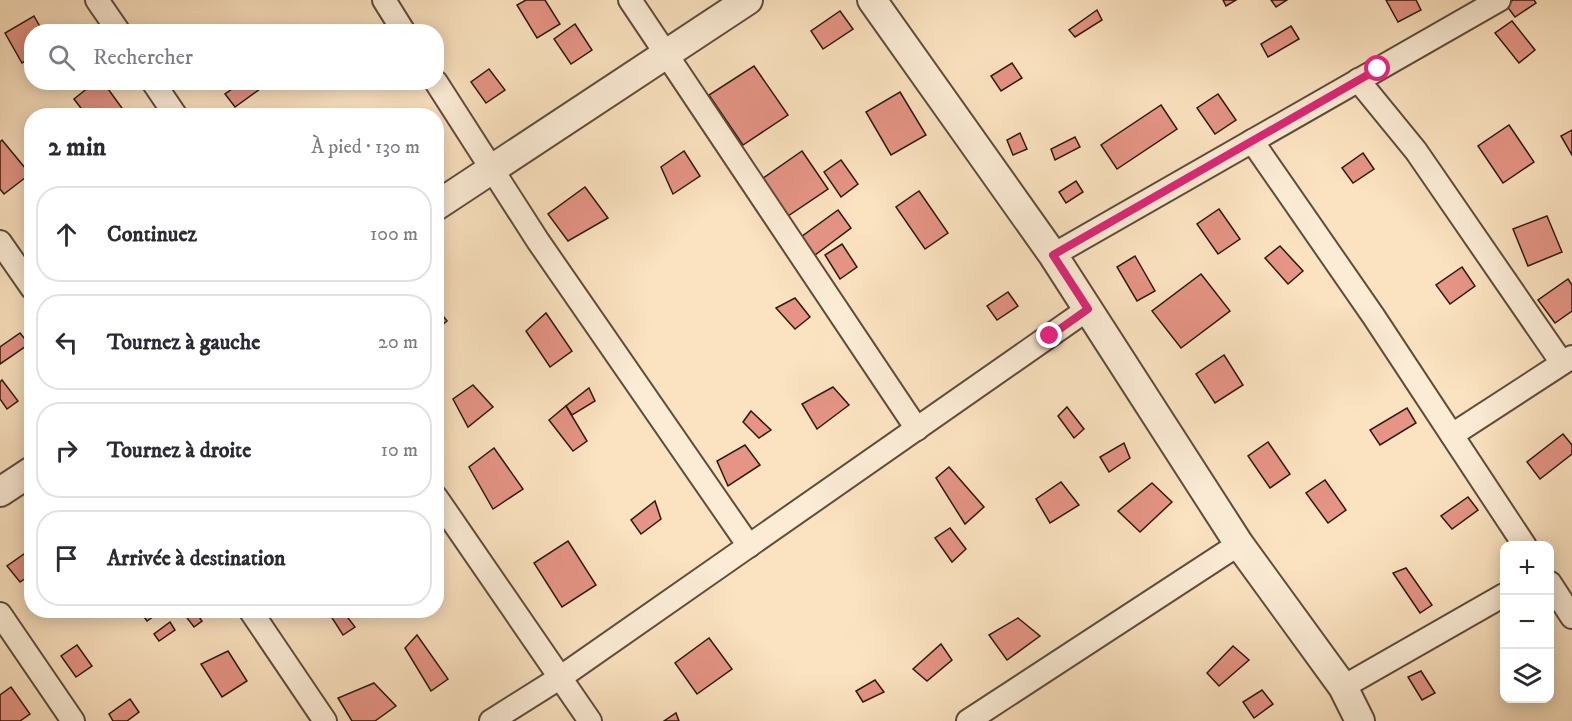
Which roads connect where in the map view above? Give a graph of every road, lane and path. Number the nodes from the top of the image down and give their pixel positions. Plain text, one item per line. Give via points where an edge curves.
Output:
1 (98, 0) edge
2 (384, 0) edge
3 (630, 0) edge
4 (748, 0) edge
5 (872, 0) edge
6 (1499, 0) edge
7 (114, 24) edge
8 (399, 24) edge
9 (666, 54) junction
10 (1358, 80) junction
11 (158, 90) edge
12 (441, 90) edge
13 (171, 108) edge
14 (1252, 141) junction
15 (492, 170) junction
16 (444, 201) edge
17 (0, 242) edge
18 (1053, 255) junction
19 (24, 276) edge
20 (1088, 309) junction
21 (1567, 360) edge
22 (916, 429) junction
23 (1452, 435) junction
24 (24, 476) edge
25 (0, 492) edge
26 (444, 509) edge
27 (1522, 541) edge
28 (1239, 544) junction
29 (748, 546) junction
30 (1554, 589) edge
31 (1500, 598) edge
32 (0, 614) edge
33 (1572, 617) edge
34 (255, 618) edge
35 (561, 677) junction
36 (1343, 687) junction
37 (73, 721) edge
38 (325, 721) edge
39 (491, 721) edge
40 (590, 721) edge
41 (968, 721) edge
42 (1360, 721) edge

1 - 7 street
2 - 8 street
3 - 9 street
4 - 9 street
5 - 18 street
6 - 10 street
9 - 15 street
9 - 22 street
10 - 14 street
10 - 21 street via 1416,151
11 - 13 street
12 - 15 street
14 - 18 street
14 - 23 street
15 - 16 street
15 - 29 street
17 - 19 street
18 - 20 street
20 - 22 street
20 - 28 street
21 - 23 street
22 - 29 street
23 - 27 street
24 - 25 street
26 - 35 street
28 - 36 street
28 - 41 street
29 - 35 street
30 - 33 street
31 - 36 street
32 - 37 street
34 - 38 street
35 - 39 street
35 - 40 street
36 - 42 street

